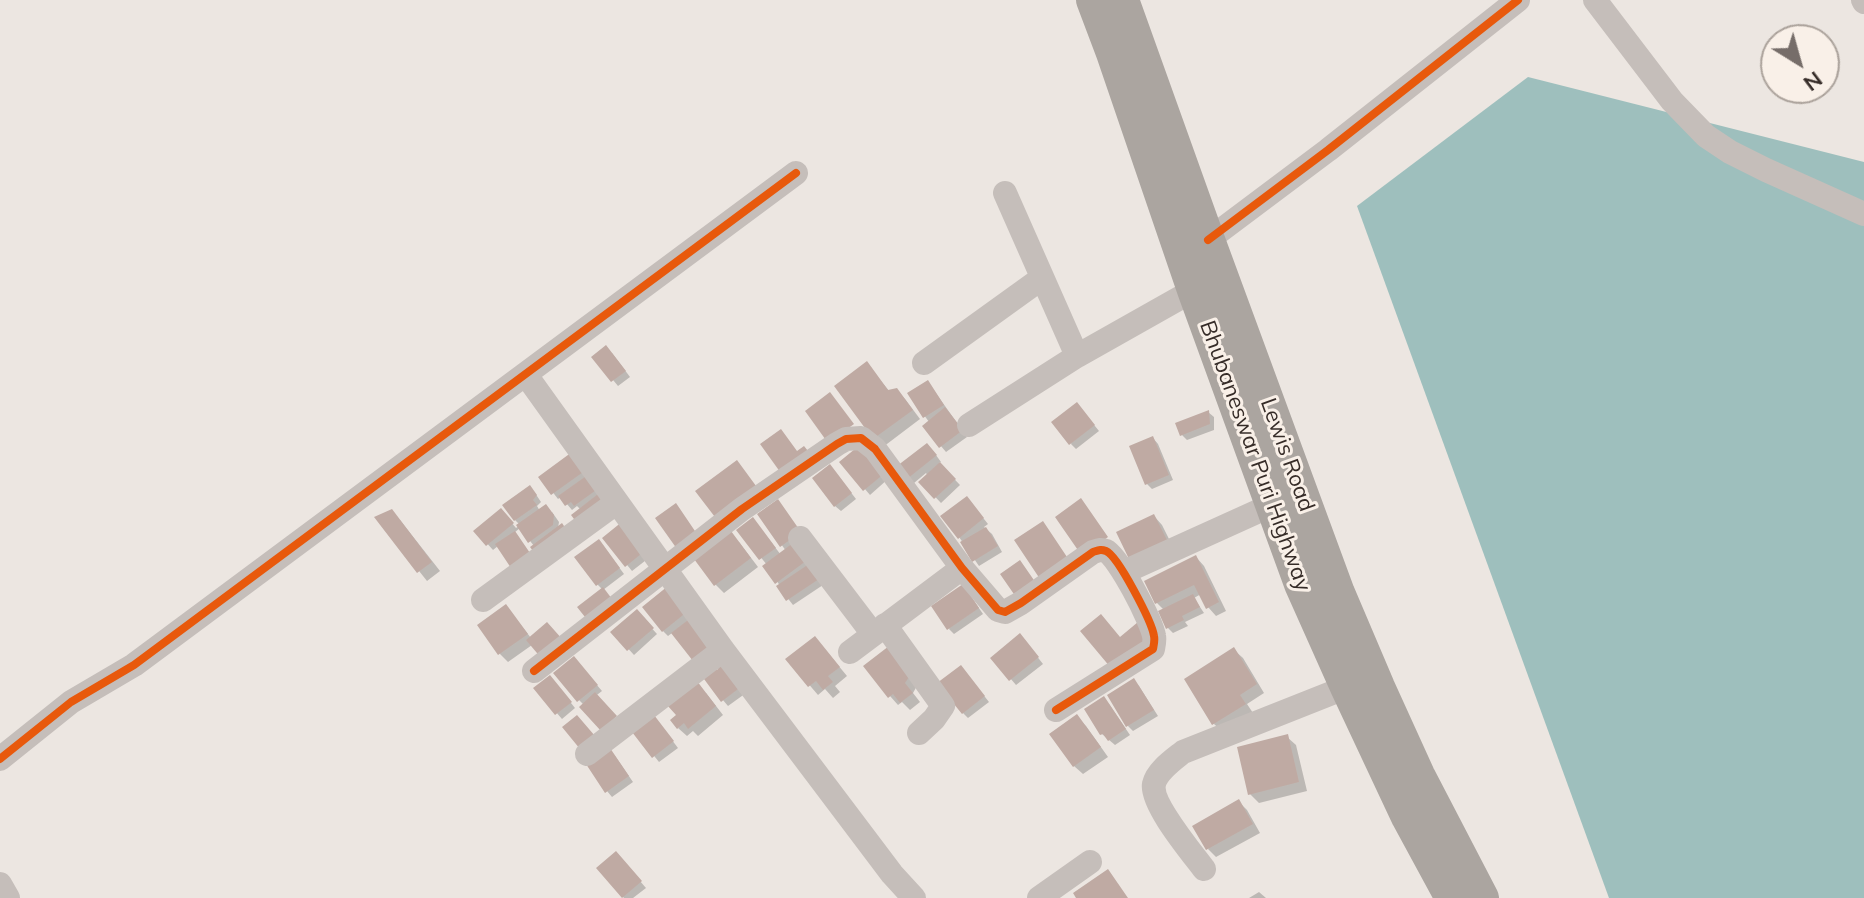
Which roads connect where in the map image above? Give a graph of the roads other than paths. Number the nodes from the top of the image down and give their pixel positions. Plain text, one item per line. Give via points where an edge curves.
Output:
1 (1093, 0) edge
2 (1122, 0) edge
3 (1518, 0) edge
4 (1595, 0) edge
5 (796, 173) dead end
6 (1005, 193) dead end
7 (1864, 214) edge
8 (1208, 240) junction
9 (1042, 278) junction
10 (1194, 290) junction
11 (1077, 356) junction
12 (924, 363) dead end
13 (526, 375) junction
14 (969, 425) dead end
15 (616, 503) junction
16 (1272, 505) junction
17 (800, 538) dead end
18 (962, 568) junction
19 (666, 569) junction
20 (1124, 572) junction
21 (483, 600) dead end
22 (879, 629) junction
23 (723, 650) junction
24 (850, 652) dead end
25 (534, 671) dead end
26 (1347, 687) junction
27 (1056, 710) dead end
28 (919, 733) dead end
29 (587, 754) dead end
30 (0, 759) edge
31 (1090, 862) dead end
32 (1204, 869) dead end
33 (0, 884) edge
34 (8, 898) edge
35 (914, 898) edge
36 (1039, 898) edge
37 (1452, 898) edge
38 (1482, 898) edge

1 - 10 highway, Bhubaneswar Puri Highway
2 - 8 highway, Lewis Road
3 - 8 street
4 - 7 street via 1672,101 1706,136
5 - 13 street
6 - 9 street
8 - 38 highway, Lewis Road via 1338,593 1418,775
9 - 11 street
9 - 12 street
10 - 11 street
10 - 16 highway, Bhubaneswar Puri Highway
11 - 14 street
13 - 15 street
13 - 30 street via 134,665 71,702
15 - 19 street
15 - 21 street
16 - 20 street
16 - 26 highway, Bhubaneswar Puri Highway
17 - 22 street
18 - 19 street via 875,449 854,437 742,509
18 - 20 street via 993,606 1005,612 1093,552 1110,553
18 - 22 street
19 - 23 street
19 - 25 street
20 - 27 street via 1151,626 1153,649
22 - 24 street
22 - 28 street via 943,706
23 - 29 street
23 - 35 street
26 - 32 street via 1183,752 1160,774 1154,784 1156,797
26 - 37 highway, Bhubaneswar Puri Highway
31 - 36 street
33 - 34 street

